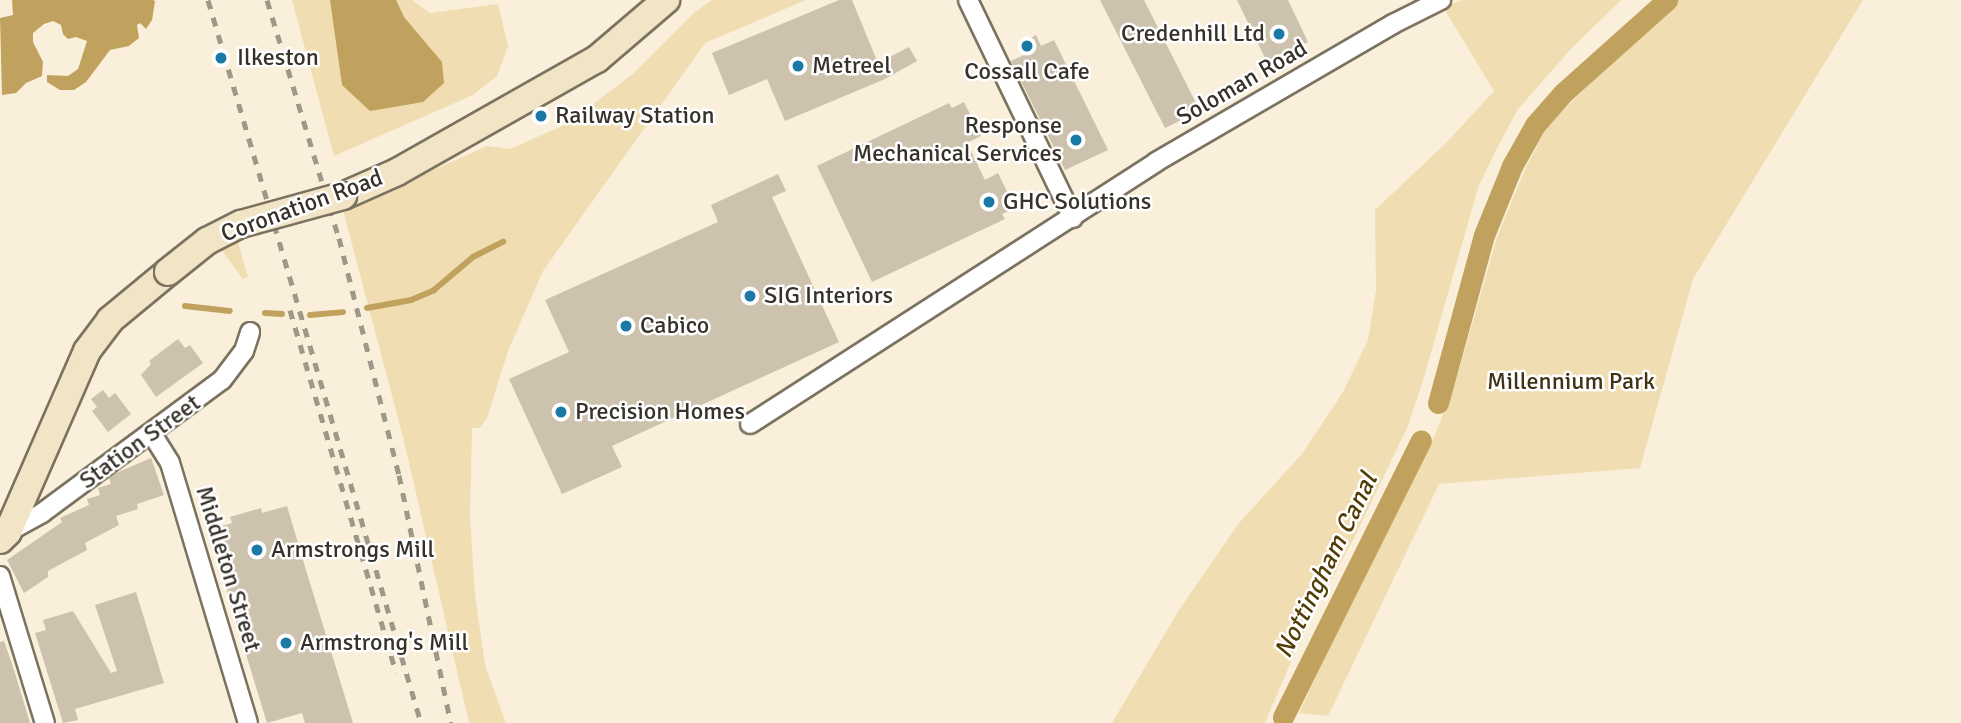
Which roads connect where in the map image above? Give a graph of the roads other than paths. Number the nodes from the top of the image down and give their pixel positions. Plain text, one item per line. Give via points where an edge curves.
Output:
1 (648, 0) edge
2 (666, 0) edge
3 (968, 0) edge
4 (1441, 0) edge
5 (633, 30) junction
6 (1073, 218) junction
7 (250, 332) dead end
8 (750, 424) dead end
9 (152, 434) junction
10 (27, 492) joint
11 (4, 536) edge
12 (0, 576) edge
13 (45, 723) edge
14 (248, 723) edge

1 - 5 street, Coronation Road
2 - 5 street, Coronation Road
3 - 6 street
4 - 6 street, Soloman Road via 1156,162
5 - 10 street, Coronation Road, bridge via 597,59 397,172 343,196 241,225 207,241 110,320 87,351
6 - 8 street, Soloman Road
7 - 9 street, Station Street via 244,351 222,380
9 - 11 street, Station Street
9 - 14 street, Middleton Street via 170,463
10 - 11 street, Station Street
12 - 13 street

